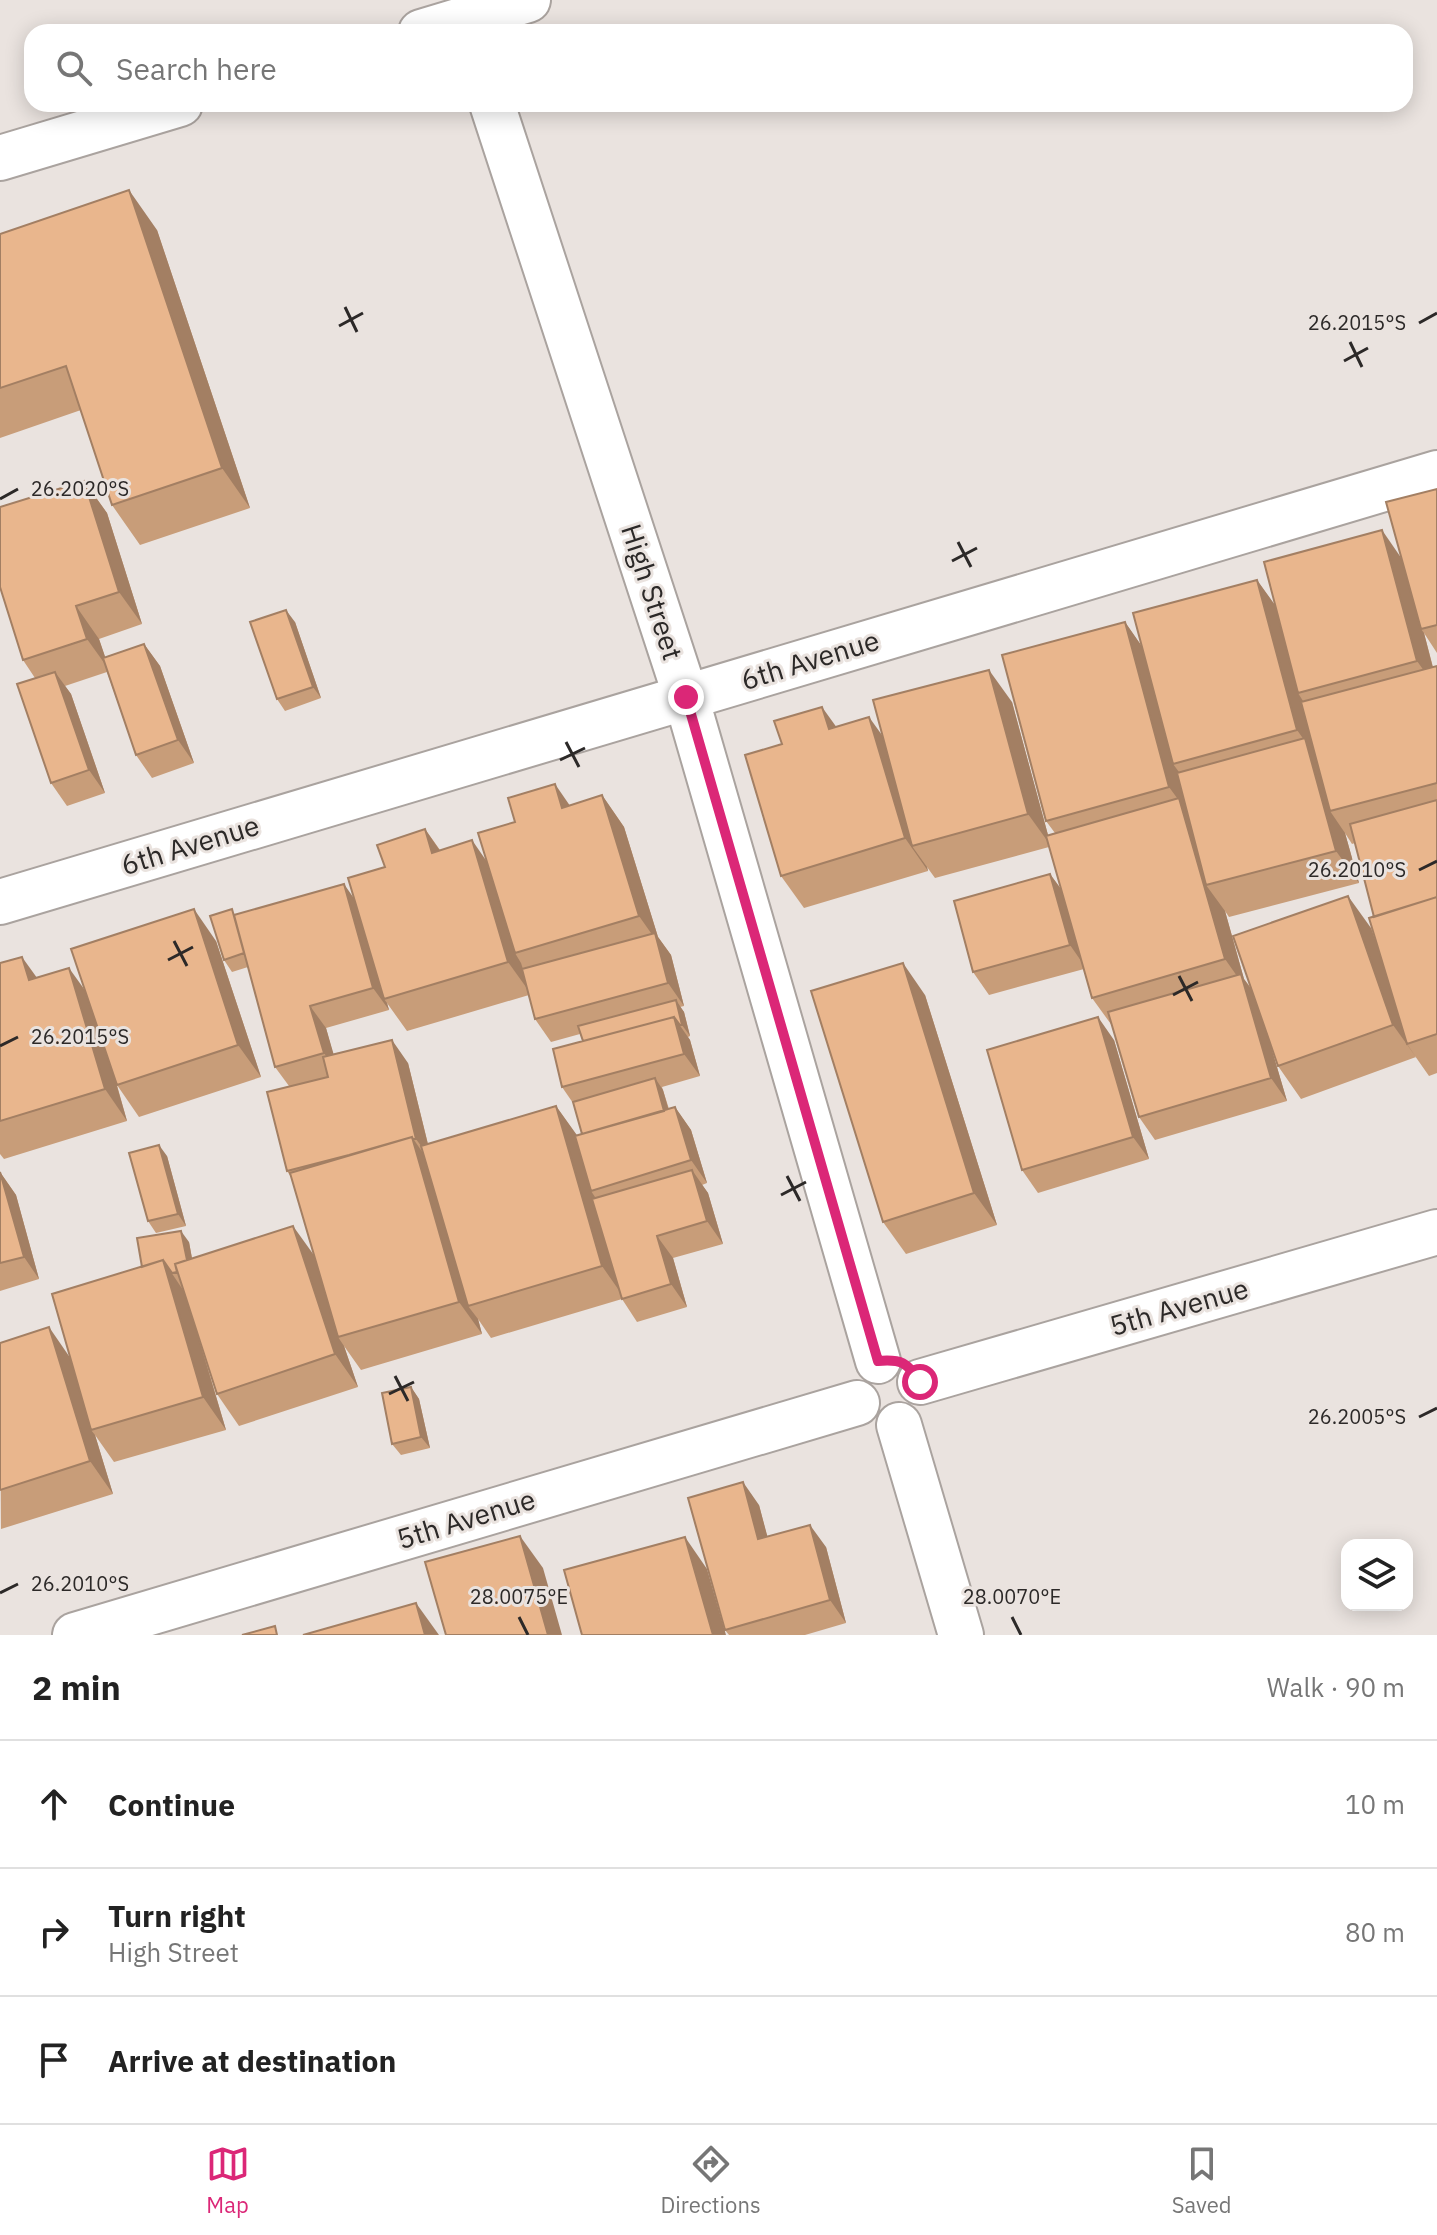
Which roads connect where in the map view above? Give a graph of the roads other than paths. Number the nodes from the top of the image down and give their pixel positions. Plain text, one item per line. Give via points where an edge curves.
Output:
1 (528, 0) edge
2 (464, 17) edge
3 (444, 24) edge
4 (153, 112) edge
5 (495, 112) edge
6 (0, 158) edge
7 (1437, 473) edge
8 (686, 697) junction
9 (0, 902) edge
10 (1437, 1232) edge
11 (878, 1361) junction
12 (920, 1382) junction
13 (857, 1403) junction
14 (899, 1425) junction
15 (75, 1635) edge
16 (961, 1635) edge

1 - 2 street
2 - 3 street
4 - 6 street
5 - 8 street, High Street
7 - 8 street, 6th Avenue
8 - 9 street, 6th Avenue
8 - 11 street, High Street
10 - 12 street, 5th Avenue
11 - 12 street via 896,1360 911,1367
11 - 13 street via 864,1370 856,1386
12 - 14 street via 922,1399 914,1415
13 - 14 street via 882,1426
13 - 15 street, 5th Avenue
14 - 16 street

